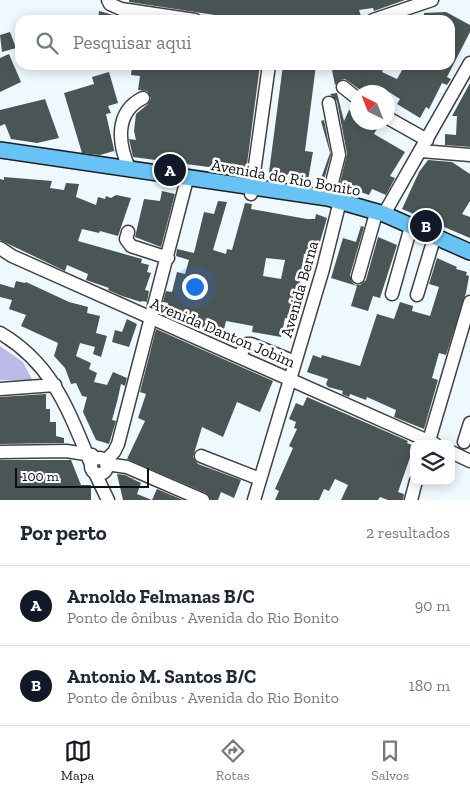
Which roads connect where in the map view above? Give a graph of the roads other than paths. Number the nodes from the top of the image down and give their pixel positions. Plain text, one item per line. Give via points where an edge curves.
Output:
1 (432, 0) edge
2 (108, 1) edge
3 (159, 15) edge
4 (388, 15) edge
5 (470, 63) edge
6 (267, 70) edge
7 (343, 87) dead end
8 (350, 93) edge
9 (143, 98) dead end
10 (329, 102) dead end
11 (395, 123) edge
12 (424, 145) junction
13 (0, 150) edge
14 (470, 155) edge
15 (0, 158) edge
16 (130, 170) junction
17 (187, 181) junction
18 (252, 191) junction
19 (335, 203) junction
20 (380, 216) junction
21 (410, 230) junction
22 (128, 232) dead end
23 (433, 242) junction
24 (0, 248) edge
25 (470, 252) edge
26 (168, 258) junction
27 (470, 259) edge
28 (358, 277) dead end
29 (392, 294) dead end
30 (417, 295) dead end
31 (470, 302) edge
32 (151, 317) junction
33 (0, 333) edge
34 (239, 356) junction
35 (295, 362) junction
36 (290, 378) junction
37 (55, 385) junction
38 (0, 389) edge
39 (470, 423) edge
40 (424, 440) edge
41 (431, 440) edge
42 (464, 442) dead end
43 (0, 452) edge
44 (455, 454) edge
45 (201, 456) dead end
46 (470, 461) edge
47 (98, 464) junction
48 (260, 479) junction
49 (415, 485) edge
50 (108, 498) edge
51 (203, 500) edge
52 (254, 500) edge
53 (411, 500) edge

1 - 4 street
2 - 3 street via 122,10
5 - 12 street
6 - 18 street
7 - 8 street
9 - 16 street via 128,108 122,125 124,158
10 - 19 street, Avenida Berna via 339,155
11 - 12 street
12 - 14 street
12 - 20 street
13 - 16 main road, Avenida do Rio Bonito
15 - 17 main road, Avenida do Rio Bonito
16 - 17 main road, Avenida do Rio Bonito
17 - 18 main road, Avenida do Rio Bonito
17 - 26 street
18 - 19 main road, Avenida do Rio Bonito
19 - 20 main road, Avenida do Rio Bonito
19 - 35 street, Avenida Berna
20 - 21 main road, Avenida do Rio Bonito
20 - 25 main road, Avenida do Rio Bonito
20 - 28 street
21 - 23 main road, Avenida do Rio Bonito
21 - 29 street
22 - 26 street via 126,240 131,246
23 - 27 main road, Avenida do Rio Bonito
23 - 30 street
24 - 32 street, Avenida Danton Jobim
26 - 32 street
31 - 41 street
32 - 34 street, Avenida Danton Jobim
32 - 47 street via 118,444 114,452
33 - 37 street via 39,363
34 - 35 street via 247,344 251,344
34 - 36 street, Avenida Danton Jobim
35 - 36 street, Avenida Berna
36 - 40 street, Avenida Danton Jobim
36 - 48 street, Avenida Berna
37 - 38 street
37 - 47 street
39 - 42 street
43 - 47 street
44 - 46 street
45 - 48 street
47 - 50 street
47 - 51 street via 127,467
48 - 52 street, Avenida Berna
49 - 53 street

